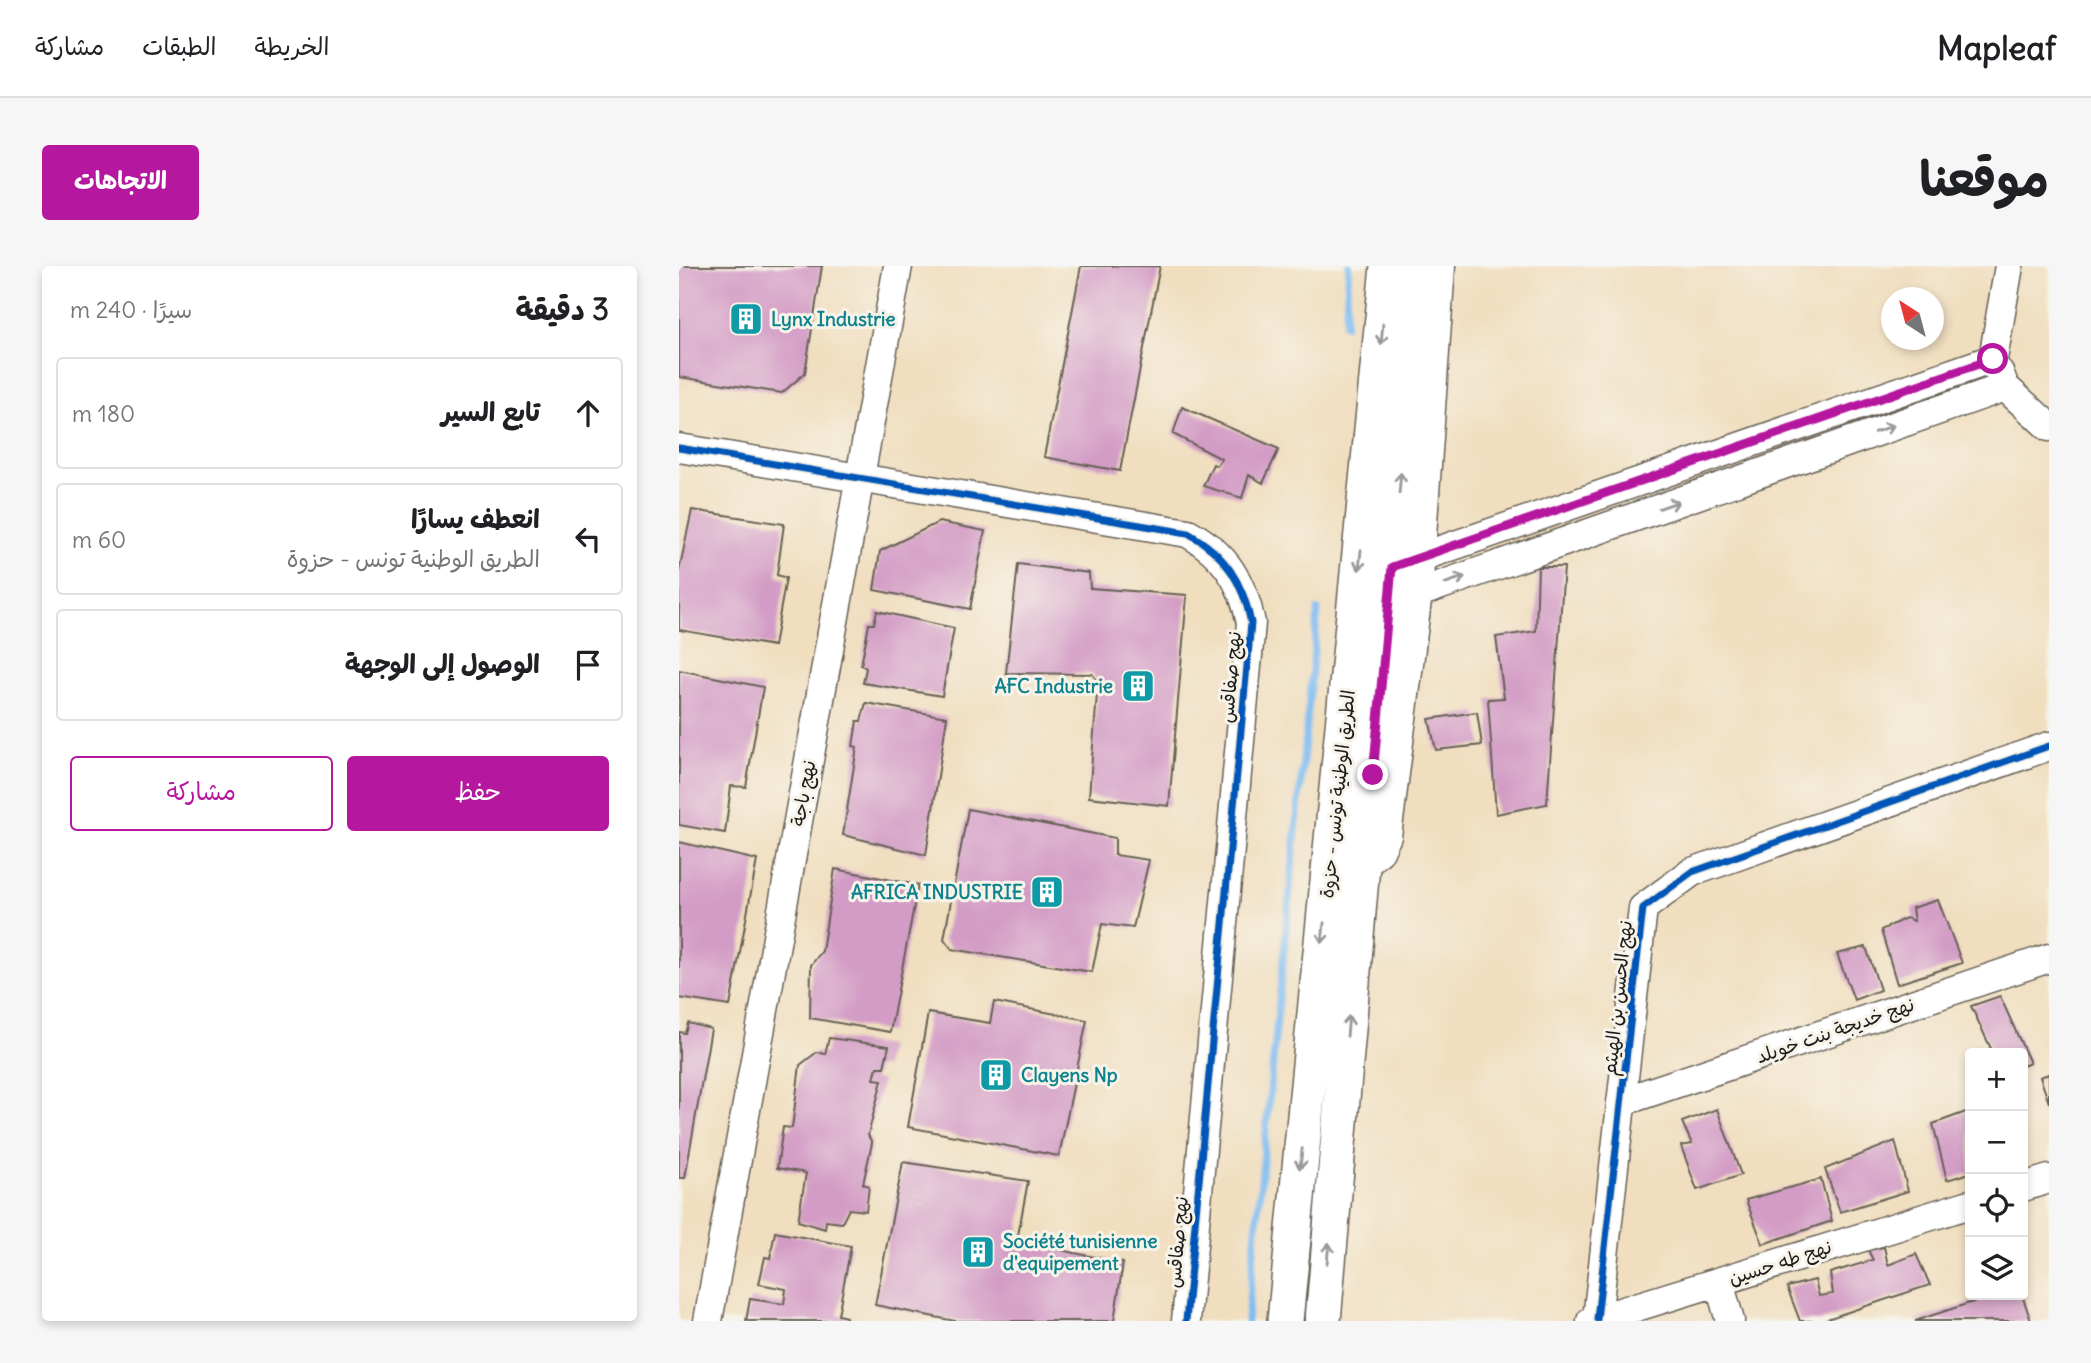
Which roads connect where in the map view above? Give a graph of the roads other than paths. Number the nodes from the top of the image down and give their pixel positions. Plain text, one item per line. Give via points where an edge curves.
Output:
1 (898, 266) edge
2 (1388, 266) edge
3 (1420, 266) edge
4 (1441, 266) edge
5 (2008, 266) edge
6 (1993, 359) junction
7 (2005, 387) junction
8 (2049, 427) edge
9 (679, 447) edge
10 (859, 480) junction
11 (1406, 562) junction
12 (1404, 598) junction
13 (2049, 746) edge
14 (2049, 958) edge
15 (1621, 1101) junction
16 (2049, 1179) edge
17 (2028, 1185) edge
18 (1965, 1206) edge
19 (1719, 1282) junction
20 (1594, 1320) edge
21 (708, 1321) edge
22 (1186, 1321) edge
23 (1285, 1321) edge
24 (1322, 1321) edge
25 (1730, 1321) edge

1 - 10 street, نهج باجة
2 -> 23 main road, الطريق الوطنية تونس - حزوة
11 -> 3 main road, الطريق الوطنية تونس - حزوة
4 - 11 street
5 - 6 street
6 - 7 street
6 - 11 street
7 - 8 street
12 -> 7 street
9 - 10 street, نهج صفاقس
10 - 21 street, نهج باجة
10 - 22 street, نهج صفاقس via 1188,533 1220,556 1246,598 1251,623
11 - 12 main road, الطريق الوطنية تونس - حزوة
24 -> 12 main road, الطريق الوطنية تونس - حزوة via 1362,866
13 - 15 street, نهج الحسن بن الهيثم via 1692,872 1643,908
14 - 15 street, نهج خديجة بنت خويلد
15 - 20 street, نهج الحسن بن الهيثم
16 - 17 street
18 - 19 street, نهج طه حسين
19 - 20 street, نهج طه حسين
19 - 25 street

